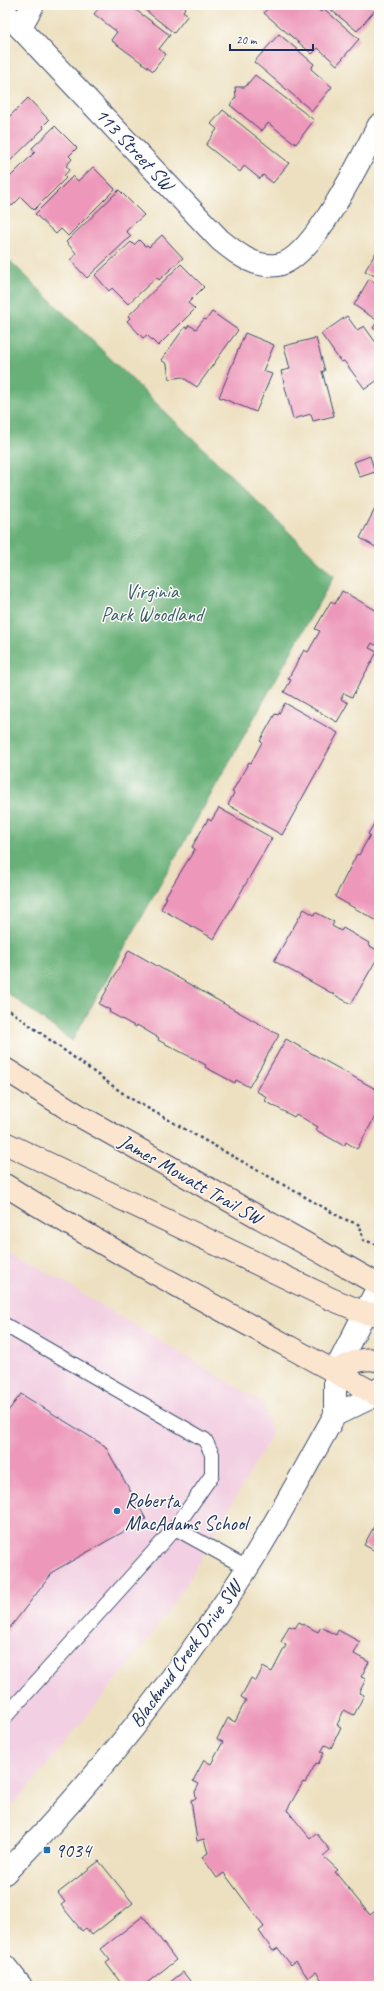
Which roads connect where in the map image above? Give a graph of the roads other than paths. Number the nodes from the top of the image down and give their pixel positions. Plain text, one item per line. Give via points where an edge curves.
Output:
1 (33, 5) edge
2 (5, 12) edge
3 (20, 28) junction
4 (379, 125) edge
5 (5, 1070) edge
6 (5, 1144) edge
7 (5, 1185) edge
8 (379, 1285) edge
9 (372, 1314) edge
10 (5, 1325) edge
11 (379, 1361) edge
12 (335, 1371) junction
13 (378, 1393) edge
14 (335, 1414) junction
15 (175, 1528) junction
16 (247, 1568) junction
17 (5, 1717) edge
18 (5, 1873) edge
19 (5, 1966) edge
20 (21, 1986) edge

1 - 3 street
2 - 3 street, 113 Street SW
3 - 4 street, 113 Street SW via 220,240 236,253 264,265 278,265 292,259 308,245 321,228
5 - 8 main road, James Mowatt Trail SW via 78,1115
6 - 9 main road via 331,1299
7 - 12 main road via 216,1308
8 - 9 street
9 - 12 street
10 - 15 lane via 204,1440 212,1454 212,1475
11 - 12 main road via 372,1358
12 - 13 main road
12 - 14 street
13 - 14 street
14 - 16 street, Blackmud Creek Drive SW
15 - 16 lane
15 - 17 lane
16 - 18 street, Blackmud Creek Drive SW via 176,1670 122,1741
19 - 20 street

